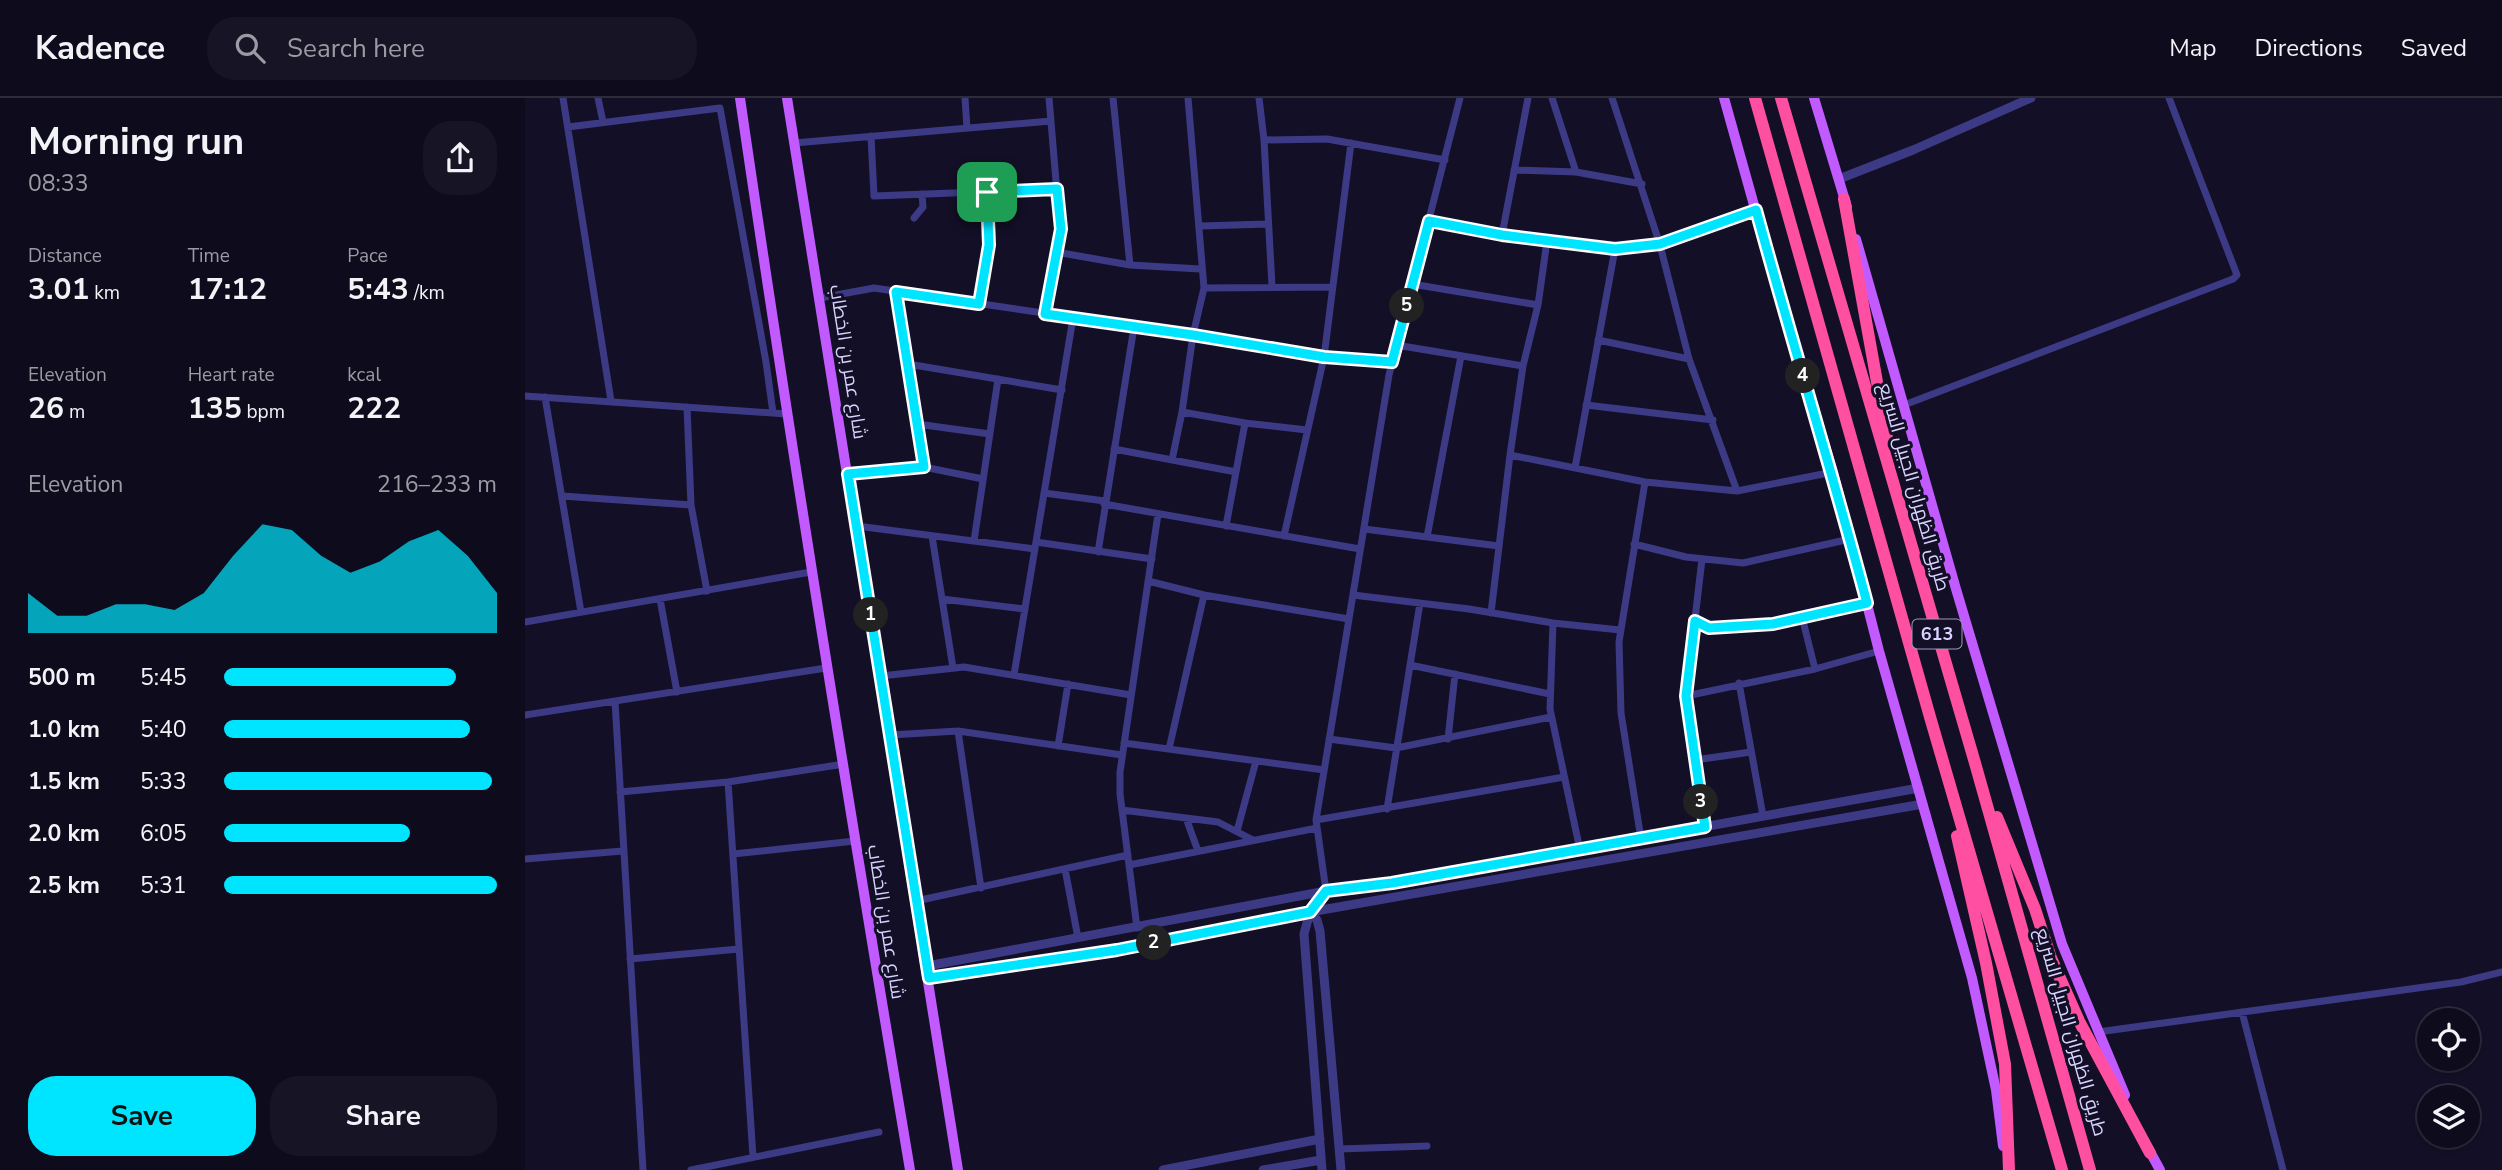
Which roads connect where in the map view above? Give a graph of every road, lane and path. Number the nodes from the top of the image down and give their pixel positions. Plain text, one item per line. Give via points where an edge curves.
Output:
1 (563, 98) edge
2 (598, 98) edge
3 (719, 98) edge
4 (740, 98) edge
5 (787, 98) edge
6 (965, 98) edge
7 (1049, 98) edge
8 (1113, 98) edge
9 (1188, 98) edge
10 (1259, 98) edge
11 (1460, 98) edge
12 (1528, 98) edge
13 (1552, 98) edge
14 (1612, 98) edge
15 (1724, 98) edge
16 (1750, 98) edge
17 (1755, 98) edge
18 (1781, 98) edge
19 (1814, 98) edge
20 (2031, 98) edge
21 (2169, 98) edge
22 (720, 108) junction
23 (1051, 121) junction
24 (603, 122) junction
25 (568, 127) junction
26 (967, 128) junction
27 (871, 136) junction
28 (1264, 140) junction
29 (794, 143) junction
30 (1352, 143) junction
31 (1772, 155) junction
32 (1445, 160) junction
33 (1514, 170) junction
34 (1576, 172) junction
35 (1839, 179) junction
36 (1642, 184) junction
37 (1057, 189) junction
38 (987, 192) junction
39 (922, 194) junction
40 (1844, 199) junction
41 (1756, 210) junction
42 (914, 218) dead end
43 (1429, 221) junction
44 (1268, 223) junction
45 (1199, 226) junction
46 (1502, 235) junction
47 (1547, 241) junction
48 (1660, 244) junction
49 (1615, 249) junction
50 (1056, 252) junction
51 (1129, 265) junction
52 (1201, 269) junction
53 (1412, 284) junction
54 (1272, 286) junction
55 (1332, 287) junction
56 (1203, 288) junction
57 (896, 292) junction
58 (820, 298) junction
59 (979, 304) junction
60 (1538, 305) junction
61 (1045, 314) junction
62 (1073, 318) junction
63 (1134, 327) junction
64 (1193, 335) junction
65 (1598, 340) junction
66 (1396, 345) junction
67 (1461, 356) junction
68 (1324, 357) junction
69 (1689, 359) junction
70 (1392, 362) junction
71 (908, 364) junction
72 (1524, 366) junction
73 (998, 379) junction
74 (1062, 390) junction
75 (525, 396) edge
76 (545, 397) junction
77 (611, 401) junction
78 (1586, 405) junction
79 (1904, 405) junction
80 (687, 407) junction
81 (1182, 412) junction
82 (772, 413) junction
83 (786, 414) junction
84 (1713, 420) junction
85 (1245, 423) junction
86 (917, 424) junction
87 (1307, 430) junction
88 (990, 434) junction
89 (1114, 449) junction
90 (1510, 455) junction
91 (1172, 460) junction
92 (924, 467) junction
93 (1575, 468) junction
94 (1236, 472) junction
95 (1833, 472) junction
96 (848, 474) junction
97 (983, 479) junction
98 (1645, 482) junction
99 (1737, 491) junction
100 (1044, 492) junction
101 (562, 496) junction
102 (1105, 503) junction
103 (691, 505) junction
104 (1900, 509) junction
105 (1159, 514) junction
106 (857, 526) junction
107 (1226, 526) junction
108 (1364, 529) junction
109 (932, 536) junction
110 (1284, 536) junction
111 (1427, 537) junction
112 (1850, 539) junction
113 (974, 541) junction
114 (1633, 544) junction
115 (1036, 545) junction
116 (1499, 546) junction
117 (1360, 549) junction
118 (1098, 552) junction
119 (1151, 558) junction
120 (1702, 559) junction
121 (811, 572) junction
122 (1148, 581) junction
123 (707, 591) junction
124 (1204, 595) junction
125 (1353, 595) junction
126 (660, 599) junction
127 (942, 599) junction
128 (1420, 603) junction
129 (1867, 603) junction
130 (1025, 608) junction
131 (581, 612) junction
132 (1491, 612) junction
133 (1802, 617) junction
134 (1349, 619) junction
135 (1695, 621) junction
136 (525, 622) edge
137 (1553, 624) junction
138 (1620, 630) junction
139 (1879, 651) junction
140 (1410, 665) junction
141 (826, 668) junction
142 (953, 668) junction
143 (1815, 669) junction
144 (1455, 674) junction
145 (1014, 675) junction
146 (881, 676) junction
147 (1739, 683) junction
148 (1068, 684) junction
149 (677, 692) junction
150 (1550, 694) junction
151 (1131, 695) junction
152 (1686, 696) junction
153 (615, 701) junction
154 (525, 715) edge
155 (1551, 717) junction
156 (1930, 717) junction
157 (958, 732) junction
158 (890, 735) junction
159 (1329, 739) junction
160 (1448, 739) junction
161 (1124, 743) junction
162 (1058, 746) junction
163 (1396, 748) junction
164 (1169, 749) junction
165 (1751, 752) junction
166 (1122, 755) junction
167 (1256, 761) junction
168 (1695, 761) junction
169 (1975, 763) junction
170 (844, 764) junction
171 (1324, 770) junction
172 (1564, 777) junction
173 (728, 782) junction
174 (1919, 788) junction
175 (620, 792) junction
176 (1923, 804) junction
177 (1387, 809) junction
178 (1122, 810) junction
179 (1796, 810) junction
180 (1763, 816) junction
181 (1186, 818) junction
182 (1317, 824) junction
183 (1800, 825) junction
184 (1705, 827) junction
185 (1237, 831) junction
186 (1641, 839) junction
187 (1254, 840) junction
188 (855, 841) junction
189 (1580, 850) junction
190 (624, 851) junction
191 (1198, 851) junction
192 (733, 854) junction
193 (1128, 856) junction
194 (525, 859) edge
195 (1129, 865) junction
196 (1065, 869) junction
197 (981, 888) junction
198 (1326, 891) junction
199 (916, 901) junction
200 (1310, 912) junction
201 (1137, 928) junction
202 (1078, 938) junction
203 (739, 949) junction
204 (630, 959) junction
205 (928, 972) junction
206 (2502, 972) edge
207 (2242, 1012) junction
208 (2097, 1032) junction
209 (879, 1132) dead end
210 (1320, 1139) junction
211 (1427, 1146) dead end
212 (1340, 1149) junction
213 (2150, 1153) junction
214 (753, 1157) junction
215 (1322, 1165) edge
216 (643, 1170) edge
217 (691, 1170) edge
218 (910, 1170) edge
219 (958, 1170) edge
220 (1163, 1170) edge
221 (1263, 1170) edge
222 (1341, 1170) edge
223 (2007, 1170) edge
224 (2062, 1170) edge
225 (2090, 1170) edge
226 (2160, 1170) edge
227 (2283, 1170) edge

1 - 25 street
2 - 24 street
3 - 22 street
4 - 83 main road, شارع عمر بن الخطاب
5 - 29 main road, شارع عمر بن الخطاب
6 - 26 street
7 - 23 street
8 - 51 street
9 - 45 street
10 - 28 street
11 - 32 street
12 - 33 street
13 - 34 street
14 - 36 street
15 - 41 main road
16 - 31 highway
17 - 31 highway, 613
18 - 104 highway, طريق الظهران الجبيل السريع / 613
19 - 35 main road, 613
20 - 35 street
21 - 79 street via 2237,275
22 - 24 street
22 - 82 street
23 - 26 street
23 - 37 street
24 - 25 street
25 - 77 street
26 - 27 street
27 - 29 street
27 - 39 street via 874,196
28 - 30 street
28 - 44 street
29 - 58 main road, شارع عمر بن الخطاب
30 - 32 street
30 - 55 street
31 - 156 highway, 613
32 - 43 street
33 - 34 street
33 - 46 street
34 - 36 street
35 - 40 main road, 613
36 - 48 street
37 - 38 street
37 - 50 street via 1061,229
38 - 39 street
38 - 59 street via 989,245
39 - 42 street via 923,207
40 - 79 main road, 613
40 - 104 highway
41 - 48 street
41 - 95 main road
43 - 46 street
43 - 53 street
44 - 45 street
44 - 54 street
45 - 52 street
46 - 47 street
47 - 49 street
47 - 60 street
48 - 49 street
48 - 69 street
49 - 65 street
50 - 51 street
50 - 61 street
51 - 52 street
52 - 56 street
53 - 60 street
53 - 66 street
54 - 55 street
54 - 56 street
55 - 68 street
56 - 64 street
57 - 58 street via 874,288
57 - 59 street
57 - 71 street
58 - 96 main road, شارع عمر بن الخطاب
59 - 61 street
60 - 72 street
61 - 62 street
62 - 63 street
62 - 74 street
63 - 64 street
63 - 89 street
64 - 68 street
64 - 81 street
65 - 69 street
65 - 78 street
66 - 67 street
66 - 70 street
67 - 72 street
67 - 111 street
68 - 70 street
68 - 87 street
69 - 84 street
70 - 108 street
71 - 73 street
71 - 86 street
72 - 90 street
73 - 74 street
73 - 88 street
74 - 100 street
75 - 76 street
76 - 77 street
76 - 101 street
77 - 80 street
78 - 84 street
78 - 93 street
79 - 208 main road, 613 via 2062,944
80 - 82 street
80 - 103 street
81 - 85 street
81 - 91 street
82 - 83 street
83 - 121 main road, شارع عمر بن الخطاب
84 - 99 street
85 - 87 street
85 - 94 street
86 - 88 street
86 - 92 street
87 - 110 street
88 - 97 street
89 - 91 street
89 - 102 street
90 - 93 street
90 - 116 street
91 - 94 street
92 - 96 street
92 - 97 street
93 - 98 street
94 - 107 street
95 - 99 street
95 - 112 main road
96 - 106 main road, شارع عمر بن الخطاب
97 - 113 street
98 - 99 street
98 - 114 street
100 - 102 street
100 - 115 street
101 - 103 street
101 - 131 street
102 - 105 street
102 - 118 street
103 - 123 street
104 - 169 highway, طريق الظهران الجبيل السريع / 613
105 - 107 street
105 - 119 street
106 - 109 street
106 - 146 main road, شارع عمر بن الخطاب
107 - 110 street
108 - 111 street
108 - 117 street
109 - 113 street
109 - 127 street
110 - 117 street
111 - 116 street
112 - 120 street via 1743,563
112 - 129 main road
113 - 115 street
114 - 120 street
114 - 138 street
115 - 118 street
115 - 130 street
116 - 132 street
117 - 125 street
118 - 119 street
119 - 122 street
120 - 135 street
121 - 123 street
121 - 141 main road, شارع عمر بن الخطاب
122 - 124 street
122 - 151 street
123 - 126 street
124 - 134 street
124 - 164 street
125 - 128 street
125 - 134 street
126 - 131 street
126 - 149 street
127 - 130 street
127 - 142 street
128 - 132 street
128 - 140 street
129 - 133 street
129 - 139 main road
130 - 145 street
131 - 136 street
132 - 137 street
133 - 135 street via 1773,624 1709,628
133 - 143 street
134 - 159 street
135 - 152 street
137 - 138 street
137 - 150 street
138 - 186 street via 1621,713
139 - 143 street
139 - 174 main road
140 - 144 street
140 - 163 street
141 - 149 street
141 - 170 main road, شارع عمر بن الخطاب
142 - 145 street
142 - 146 street
143 - 147 street
144 - 150 street
144 - 160 street
145 - 148 street
146 - 158 main road, شارع عمر بن الخطاب
147 - 152 street
147 - 165 street
148 - 151 street
148 - 162 street
149 - 153 street
150 - 155 street
151 - 161 street
152 - 168 street
153 - 154 street
153 - 175 street
155 - 160 street
155 - 172 street
156 - 223 highway via 2005,1064
156 - 224 highway, 613
157 - 158 street
157 - 162 street
157 - 197 street
158 - 199 main road, شارع عمر بن الخطاب
159 - 163 street
159 - 171 street
160 - 163 street
161 - 164 street
161 - 166 street
162 - 166 street
163 - 177 street
164 - 167 street
165 - 168 street
165 - 180 street
166 - 178 street
167 - 171 street
167 - 185 street
168 - 184 street
169 - 213 highway via 2051,958
169 - 225 highway, طريق الظهران الجبيل السريع / 613
170 - 173 street
170 - 188 main road, شارع عمر بن الخطاب
171 - 182 street
172 - 177 street
172 - 189 street
173 - 175 street
173 - 192 street
174 - 176 main road
174 - 179 street
175 - 190 street
176 - 183 street
176 - 223 main road via 1972,978 1996,1090
177 - 182 street
178 - 181 street
178 - 193 street
179 - 180 street
179 - 183 street
180 - 184 street
181 - 185 street via 1218,822
181 - 191 street
182 - 187 street
182 - 198 street
183 - 200 street
184 - 186 street
185 - 187 street
186 - 189 street
187 - 191 street
188 - 192 street
188 - 218 main road, شارع عمر بن الخطاب
189 - 198 street
190 - 194 street
190 - 204 street
191 - 195 street
192 - 203 street
193 - 195 street
193 - 196 street
195 - 201 street
196 - 197 street
196 - 202 street
197 - 199 street
198 - 200 street
198 - 201 street
199 - 205 main road, شارع عمر بن الخطاب
200 - 205 street via 1117,950
200 - 210 street via 1304,934
200 - 212 street via 1320,931
201 - 202 street
202 - 205 street
203 - 204 street
203 - 214 street
204 - 216 street
205 - 219 main road, شارع عمر بن الخطاب
206 - 207 street via 2461,982
207 - 208 street
207 - 227 street
208 - 213 main road, 613
209 - 214 street
210 - 215 street
210 - 220 street
211 - 212 street
212 - 222 street
213 - 226 main road, 613
214 - 217 street
215 - 221 street

